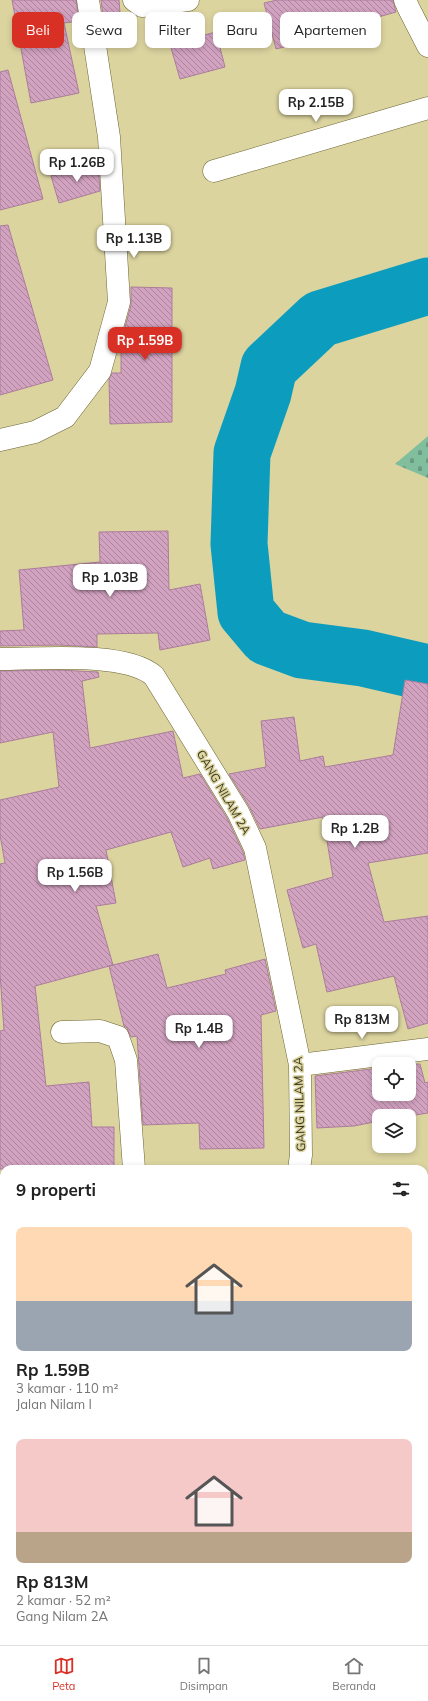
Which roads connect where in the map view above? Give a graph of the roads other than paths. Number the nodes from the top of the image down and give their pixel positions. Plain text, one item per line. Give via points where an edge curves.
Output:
1 (88, 0) edge
2 (134, 0) edge
3 (188, 0) edge
4 (406, 0) edge
5 (428, 46) edge
6 (428, 108) edge
7 (214, 171) dead end
8 (0, 440) edge
9 (0, 659) edge
10 (62, 1032) dead end
11 (428, 1049) edge
12 (300, 1065) junction
13 (134, 1165) edge
14 (299, 1165) edge

1 - 8 street via 109,137 119,302 100,371 65,417 35,432
2 - 3 street via 142,6
4 - 5 street
6 - 7 street
9 - 12 street, GANG NILAM 2A via 96,659 134,664 154,676 238,812 255,848
10 - 13 street via 100,1032 118,1037 126,1060
11 - 12 street
12 - 14 street, GANG NILAM 2A via 301,1155

